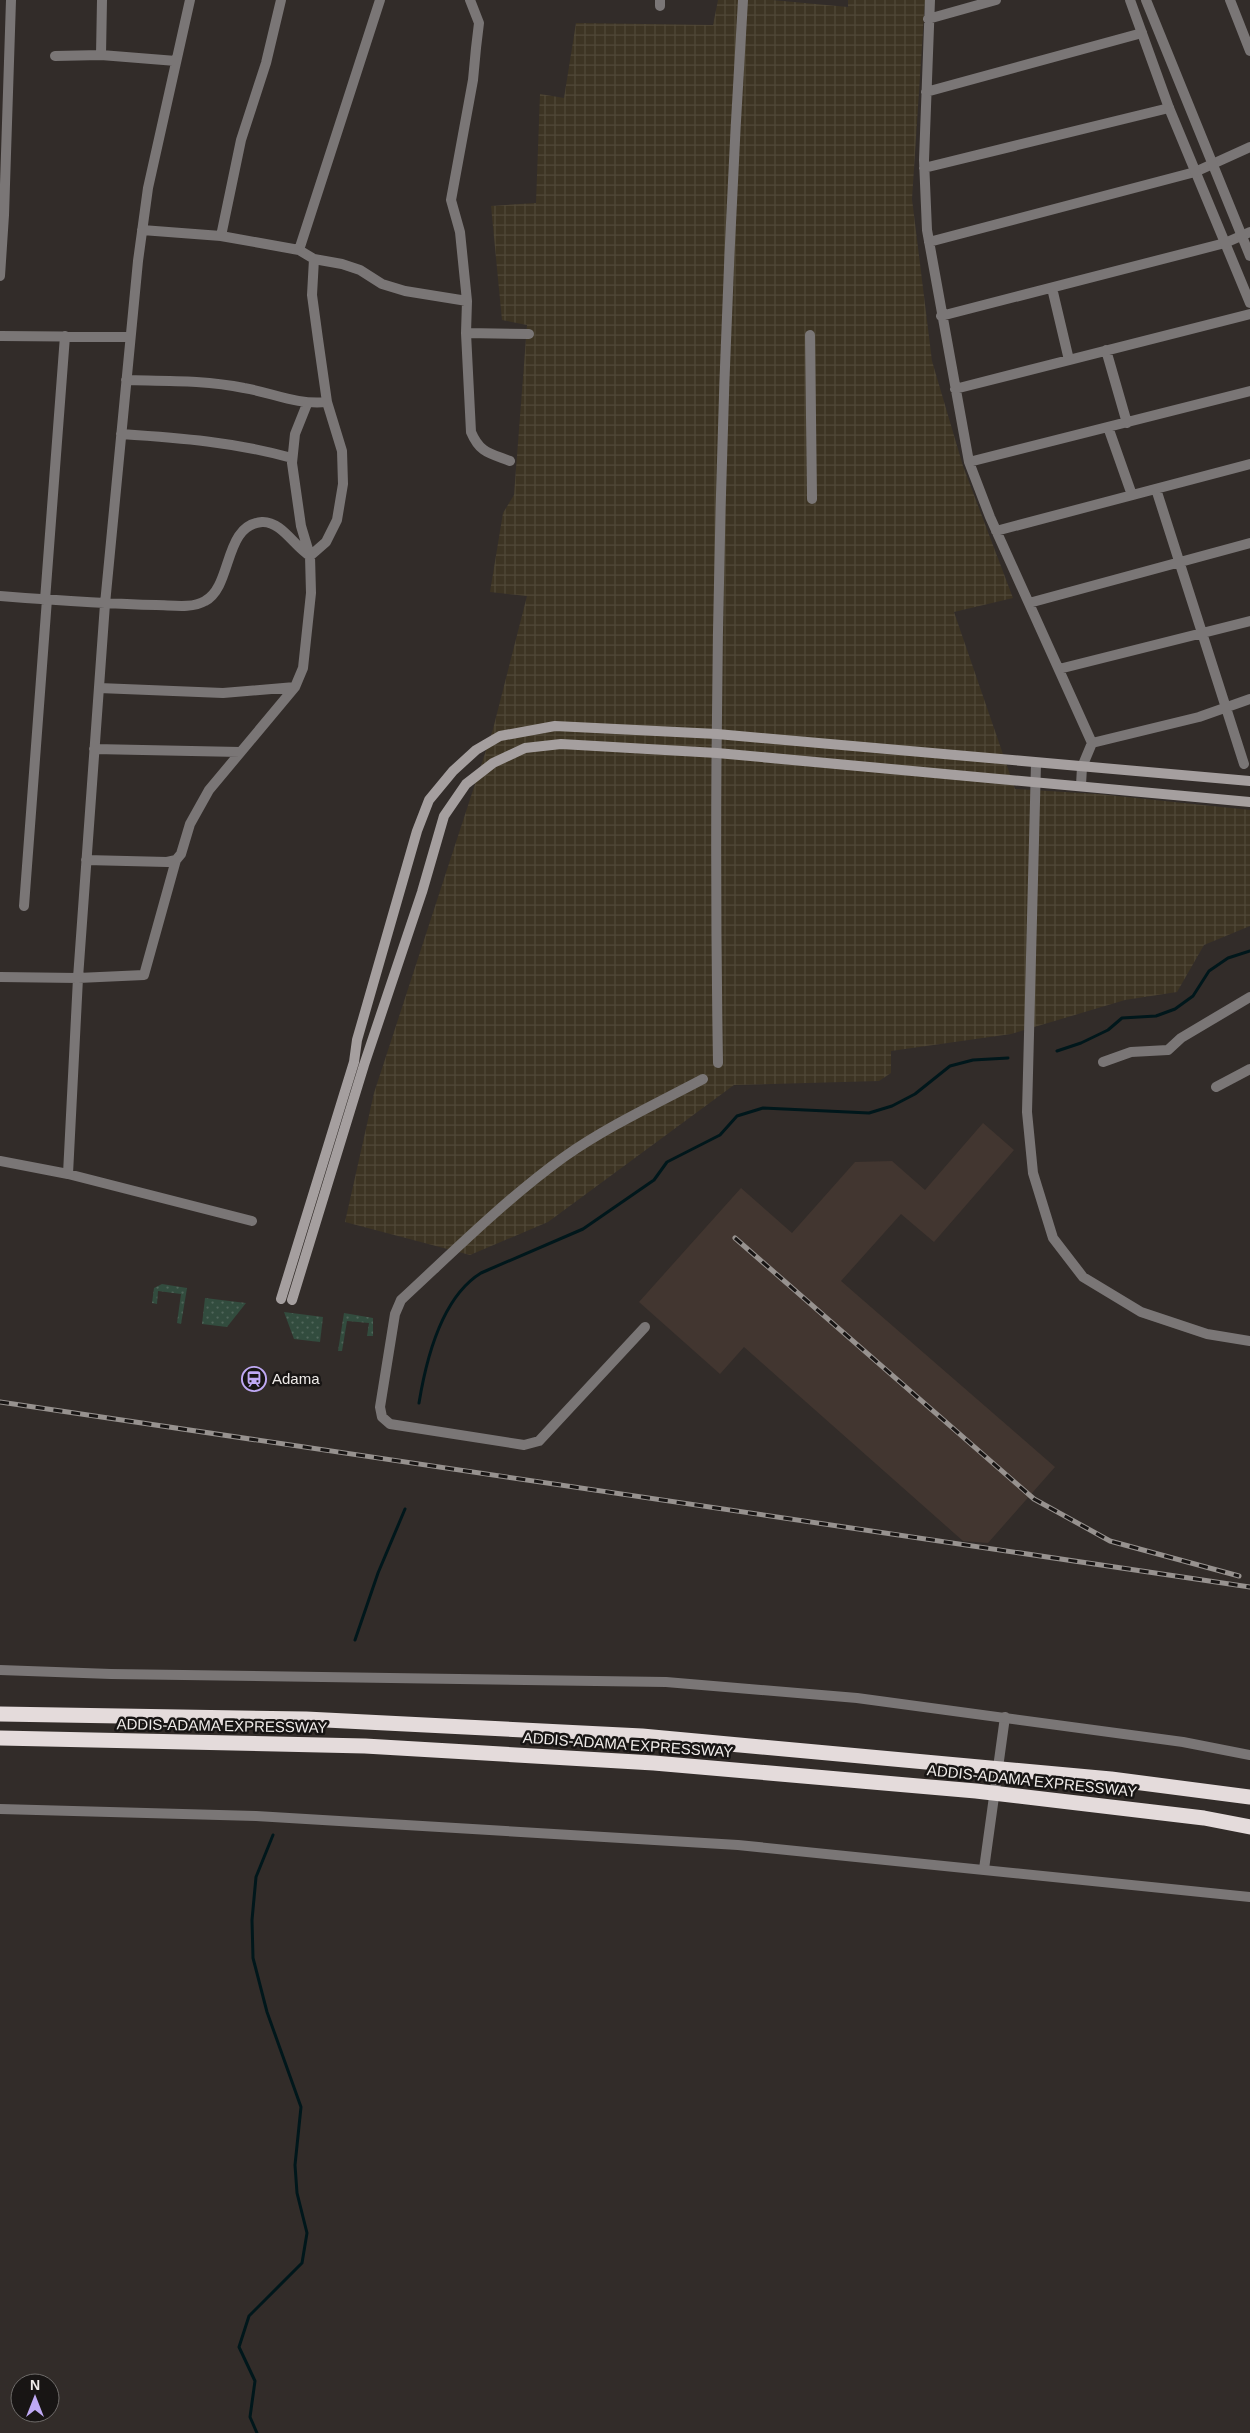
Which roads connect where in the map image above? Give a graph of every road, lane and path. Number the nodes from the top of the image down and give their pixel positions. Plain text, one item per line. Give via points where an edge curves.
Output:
1 (11, 0) edge
2 (102, 0) edge
3 (190, 0) edge
4 (282, 0) edge
5 (380, 0) edge
6 (470, 0) edge
7 (742, 0) edge
8 (930, 0) edge
9 (996, 0) edge
10 (1130, 0) edge
11 (1146, 0) edge
12 (1230, 0) edge
13 (928, 19) junction
14 (1142, 34) junction
15 (1250, 50) edge
16 (55, 56) dead end
17 (101, 56) junction
18 (176, 61) junction
19 (4, 68) edge
20 (926, 92) junction
21 (1169, 108) junction
22 (1250, 147) edge
23 (1212, 164) junction
24 (924, 168) junction
25 (1195, 172) junction
26 (2, 215) edge
27 (142, 230) junction
28 (1246, 234) edge
29 (221, 236) junction
30 (929, 242) junction
31 (1226, 244) junction
32 (299, 250) junction
33 (1250, 256) edge
34 (314, 259) junction
35 (0, 276) edge
36 (1052, 288) junction
37 (467, 301) junction
38 (1250, 303) edge
39 (1250, 314) edge
40 (941, 316) junction
41 (466, 333) junction
42 (529, 334) dead end
43 (810, 335) dead end
44 (0, 336) edge
45 (65, 336) junction
46 (130, 337) junction
47 (1106, 350) junction
48 (1070, 360) junction
49 (126, 380) junction
50 (955, 389) junction
51 (1250, 391) edge
52 (326, 402) junction
53 (307, 404) junction
54 (1127, 422) junction
55 (1108, 427) junction
56 (121, 434) junction
57 (292, 458) junction
58 (510, 461) dead end
59 (969, 462) junction
60 (1250, 464) edge
61 (1156, 489) junction
62 (1132, 495) junction
63 (812, 499) dead end
64 (996, 531) junction
65 (1250, 543) edge
66 (310, 556) junction
67 (1180, 562) junction
68 (0, 596) edge
69 (46, 600) junction
70 (1029, 603) junction
71 (105, 604) junction
72 (1250, 621) edge
73 (1203, 633) junction
74 (1059, 669) junction
75 (295, 687) junction
76 (99, 688) junction
77 (1250, 699) edge
78 (1227, 707) junction
79 (717, 734) junction
80 (1092, 743) junction
81 (94, 749) junction
82 (240, 752) junction
83 (717, 754) junction
84 (1036, 763) junction
85 (1244, 764) dead end
86 (1082, 767) junction
87 (1035, 781) junction
88 (1250, 781) edge
89 (1081, 785) junction
90 (1250, 802) edge
91 (86, 860) junction
92 (176, 860) junction
93 (24, 906) dead end
94 (0, 977) edge
95 (78, 978) junction
96 (1250, 997) edge
97 (1102, 1062) dead end
98 (718, 1063) dead end
99 (1250, 1070) edge
100 (703, 1078) dead end
101 (1216, 1087) dead end
102 (0, 1161) edge
103 (68, 1174) junction
104 (252, 1221) dead end
105 (281, 1299) dead end
106 (292, 1300) dead end
107 (646, 1328) dead end
108 (1250, 1341) edge
109 (0, 1670) edge
110 (0, 1714) edge
111 (1005, 1717) junction
112 (0, 1738) edge
113 (1250, 1755) edge
114 (1250, 1797) edge
115 (0, 1809) edge
116 (1250, 1827) edge
117 (984, 1869) junction
118 (1250, 1897) edge

1 - 19 street
2 - 17 street
3 - 18 street
4 - 29 street via 241,140
5 - 32 street
6 - 37 street via 478,23 473,80 451,195 460,232
7 - 79 street via 720,530
8 - 13 street
9 - 13 street
10 - 14 street
11 - 23 street
12 - 15 street
13 - 20 street
14 - 20 street
14 - 21 street
16 - 17 street
17 - 18 street
18 - 27 street
19 - 26 street
20 - 24 street
21 - 24 street
21 - 25 street
22 - 23 street
23 - 25 street
23 - 28 street
24 - 30 street
25 - 30 street
25 - 31 street
26 - 35 street
27 - 29 street
27 - 46 street
28 - 31 street
28 - 33 street
29 - 32 street
30 - 40 street
31 - 36 street
31 - 38 street
32 - 34 street
34 - 37 street via 360,270 382,284 405,291
34 - 52 street via 312,295
36 - 40 street
36 - 48 street
37 - 41 street
39 - 47 street
40 - 50 street
41 - 42 street
41 - 58 street via 471,432 482,451
43 - 63 street
44 - 45 street
45 - 46 street
45 - 69 street
46 - 49 street
47 - 48 street
47 - 54 street
48 - 50 street
49 - 53 street via 186,381 244,388
49 - 56 street
50 - 59 street
51 - 54 street
52 - 53 street
52 - 66 street via 342,451 344,484 337,520 326,542
53 - 57 street via 295,434
54 - 55 street
55 - 59 street
55 - 62 street
56 - 57 street via 202,439 251,446
56 - 71 street
57 - 66 street via 299,518
59 - 64 street
60 - 61 street
61 - 62 street
61 - 67 street
62 - 64 street
64 - 70 street
65 - 67 street
66 - 71 street via 274,523 260,522 245,528 231,553 221,582 212,597 203,602 192,605
66 - 75 street via 311,593 303,668
67 - 70 street
67 - 73 street
68 - 69 street
69 - 71 street
69 - 93 street
70 - 74 street
71 - 76 street
72 - 73 street
73 - 74 street
73 - 78 street
74 - 80 street
75 - 76 street via 223,693
75 - 82 street
76 - 81 street
77 - 78 street
78 - 80 street via 1199,718
78 - 85 street
79 - 83 street
79 - 84 main road
79 - 105 main road via 556,726 500,736 476,750 428,800 357,1040 354,1062
80 - 86 street
81 - 82 street
81 - 91 street
82 - 92 street via 198,806
83 - 87 main road
83 - 98 street via 715,915
83 - 106 main road via 561,744 525,748 493,763 466,784 444,816
84 - 86 main road
84 - 87 street
86 - 88 main road
86 - 89 street
87 - 89 main road
87 - 108 street via 1027,1095 1033,1173 1053,1238 1083,1277 1141,1312 1207,1334
89 - 90 main road
91 - 92 street
91 - 95 street
92 - 95 street via 144,976
94 - 95 street
95 - 103 street
96 - 97 street via 1181,1038 1168,1050 1131,1052
99 - 101 street
100 - 107 street via 624,1119 564,1157 498,1210 401,1300 395,1314 380,1407 382,1417 390,1424 449,1434 524,1445 539,1441
102 - 103 street
103 - 104 street
109 - 111 street via 666,1682 856,1698
110 - 114 highway, ADDIS-ADAMA EXPRESSWAY via 306,1719 642,1736 1111,1779
111 - 113 street via 1183,1742
111 - 117 street
112 - 116 highway, ADDIS-ADAMA EXPRESSWAY via 365,1746 654,1763 976,1791 1195,1817
115 - 117 street via 256,1816 738,1845
117 - 118 street

